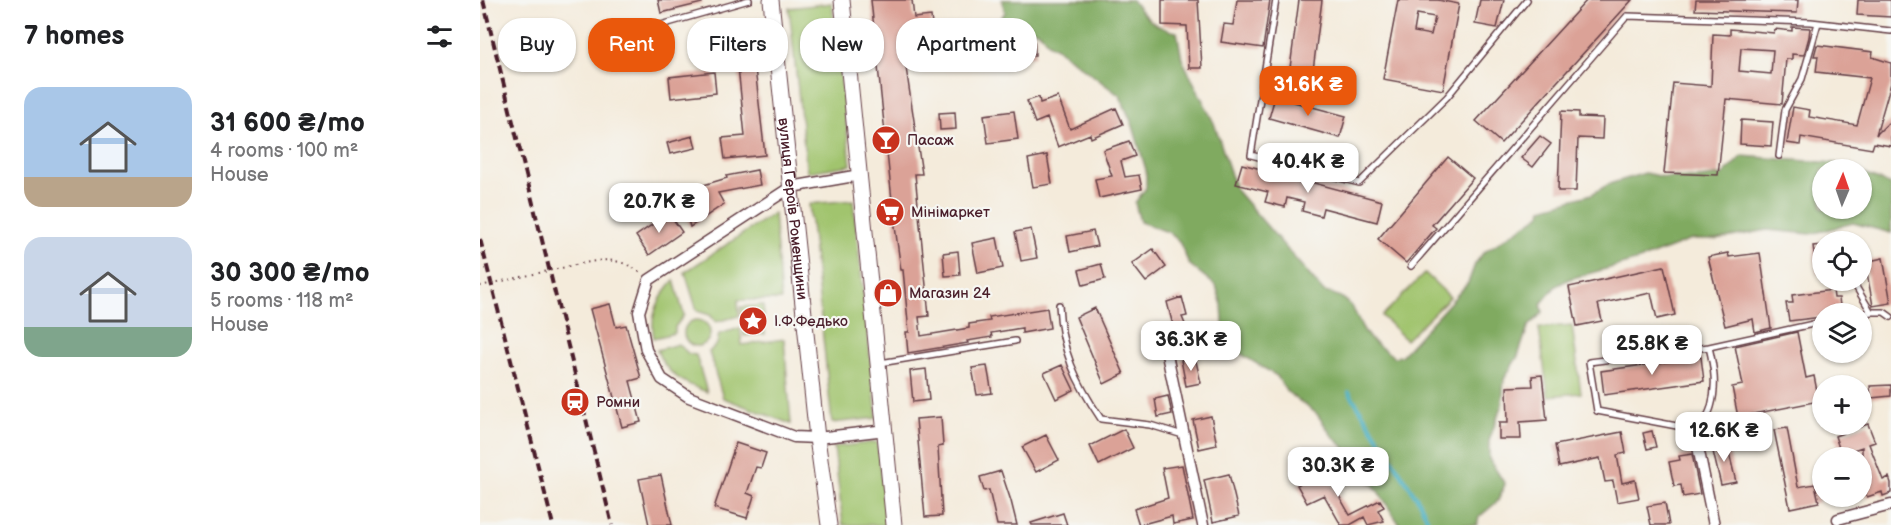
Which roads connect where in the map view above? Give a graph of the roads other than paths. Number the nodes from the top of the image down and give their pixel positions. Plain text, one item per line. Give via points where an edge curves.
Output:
1 (749, 0) edge
2 (771, 0) edge
3 (842, 0) edge
4 (1276, 0) edge
5 (1527, 0) edge
6 (675, 21) edge
7 (1818, 23) junction
8 (1891, 31) edge
9 (1779, 156) dead end
10 (860, 175) junction
11 (791, 187) junction
12 (1411, 266) dead end
13 (1059, 306) dead end
14 (1872, 312) edge
15 (1891, 318) edge
16 (1812, 324) edge
17 (1015, 341) dead end
18 (1165, 345) dead end
19 (1709, 346) junction
20 (879, 363) junction
21 (886, 430) junction
22 (1698, 430) junction
23 (1184, 435) junction
24 (817, 438) junction
25 (1697, 442) joint
26 (1891, 505) edge
27 (1839, 519) dead end
28 (829, 525) edge
29 (894, 525) edge
30 (1203, 525) edge
31 (1714, 525) edge

1 - 6 lane
2 - 11 street, вулиця Героїв Роменщини
3 - 10 street
4 - 5 lane via 1251,154 1359,183 1447,97
7 - 8 lane
7 - 9 lane via 1802,79 1785,110
7 - 12 lane via 1628,16
10 - 11 street
10 - 20 street
11 - 24 street, вулиця Героїв Роменщини
11 - 24 street via 649,280 639,312 646,350 662,379 689,397 794,437
13 - 23 lane via 1060,334 1075,376 1101,419 1150,425
14 - 15 lane via 1884,312
16 - 19 lane
17 - 20 lane
18 - 23 street
19 - 22 lane via 1716,377 1711,409
19 - 22 lane via 1589,362 1597,411
20 - 21 street
21 - 24 street
21 - 29 street
22 - 25 lane
23 - 30 street
24 - 28 street, вулиця Героїв Роменщини
25 - 31 street
26 - 27 street

